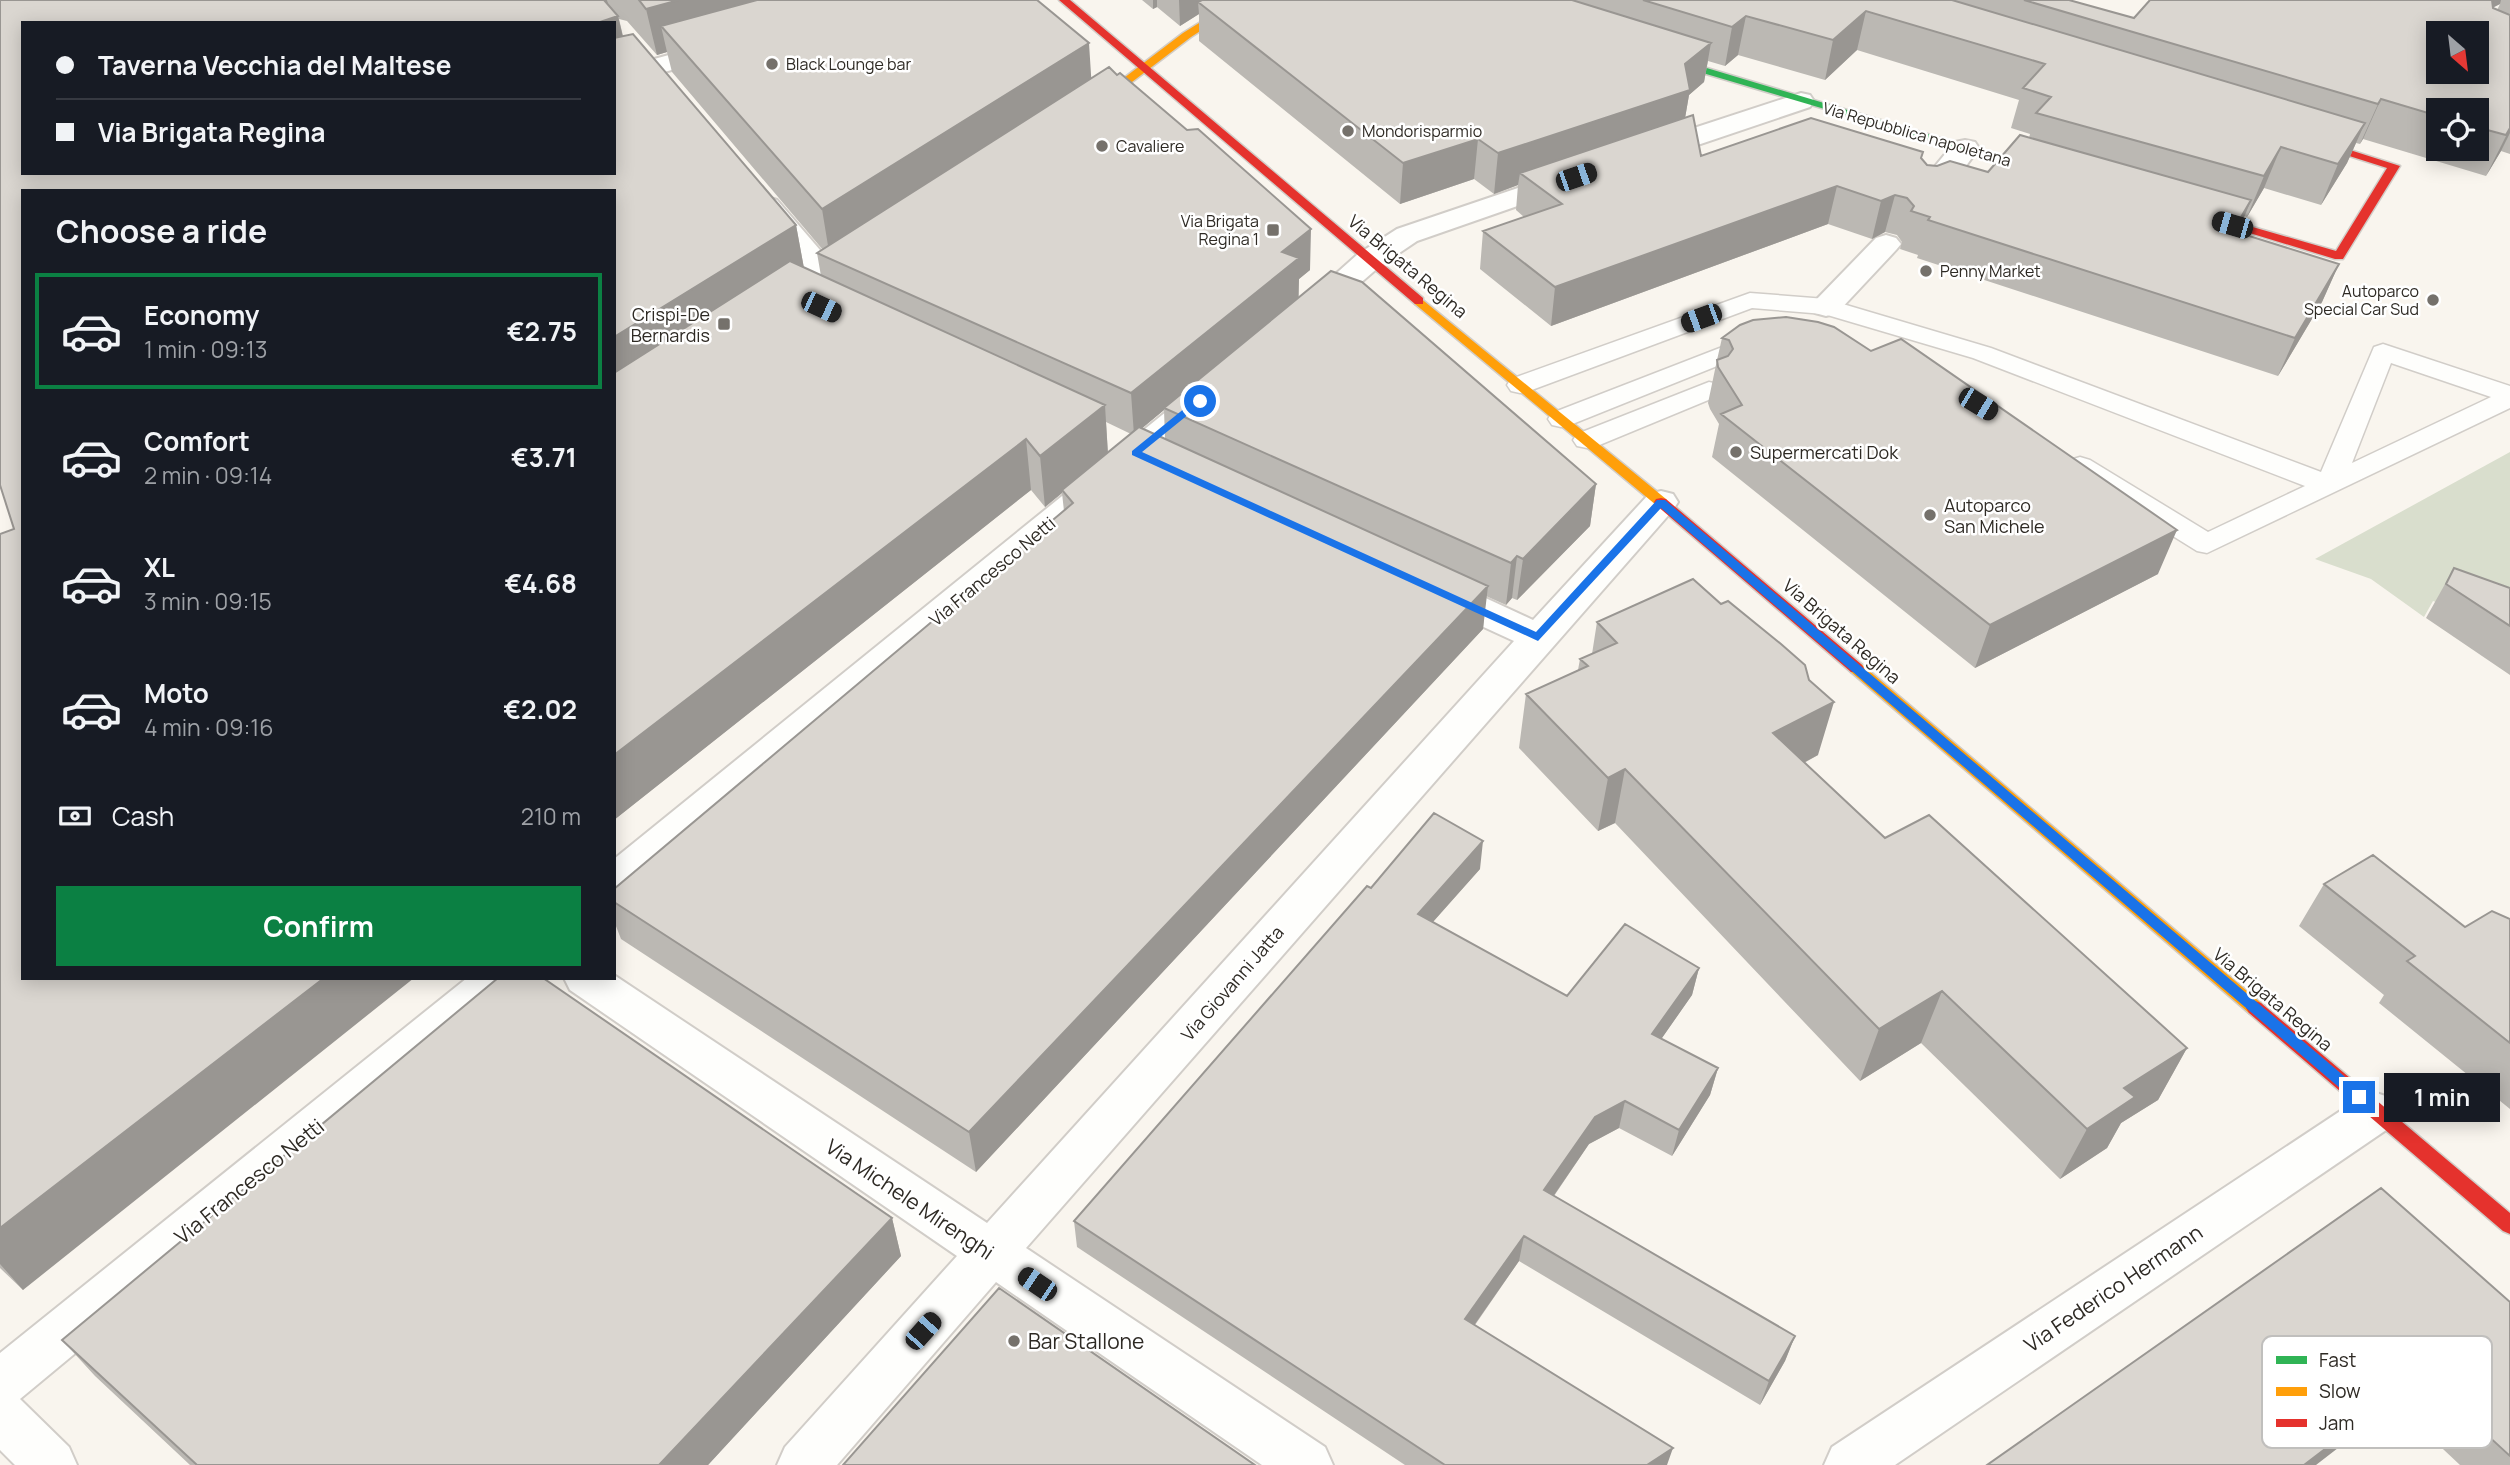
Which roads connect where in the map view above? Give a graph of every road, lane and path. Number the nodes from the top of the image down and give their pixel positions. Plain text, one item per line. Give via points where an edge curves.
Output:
1 (1064, 0) edge
2 (1243, 0) edge
3 (741, 43) edge
4 (632, 47) edge
5 (1645, 52) edge
6 (1146, 69) junction
7 (616, 78) edge
8 (659, 78) junction
9 (1114, 90) edge
10 (1801, 101) junction
11 (2288, 133) edge
12 (1965, 148) junction
13 (2072, 178) edge
14 (747, 183) edge
15 (1927, 194) edge
16 (2179, 209) edge
17 (1886, 244) edge
18 (1369, 260) junction
19 (823, 288) edge
20 (1826, 307) junction
21 (1286, 330) edge
22 (1743, 346) edge
23 (1982, 353) junction
24 (1944, 370) edge
25 (1232, 374) edge
26 (1520, 385) junction
27 (1709, 390) dead end
28 (2510, 397) edge
29 (1561, 419) junction
30 (1587, 440) junction
31 (1122, 447) junction
32 (2058, 453) edge
33 (1173, 470) edge
34 (2330, 485) junction
35 (1661, 502) junction
36 (1412, 579) edge
37 (1538, 637) junction
38 (616, 880) edge
39 (496, 980) edge
40 (588, 980) edge
41 (2376, 1112) junction
42 (2510, 1225) edge
43 (992, 1254) junction
44 (0, 1384) edge
45 (0, 1415) edge
46 (51, 1465) edge
47 (803, 1465) edge
48 (1307, 1465) edge
49 (1850, 1465) edge

1 - 6 main road, Via Brigata Regina
2 - 6 main road via 1187,35
3 - 8 street
4 - 8 street
5 - 10 main road, Via Repubblica napoletana
6 - 9 main road
6 - 18 main road, Via Brigata Regina
7 - 8 street
10 - 12 main road, Via Repubblica napoletana
10 - 18 street via 1407,234
11 - 16 main road via 2394,166 2339,256
12 - 13 main road, Via Repubblica napoletana
12 - 15 street
14 - 19 street
17 - 20 street
18 - 21 street
18 - 26 main road, Via Brigata Regina
20 - 23 lane
20 - 26 lane via 1750,300
22 - 29 lane
23 - 24 lane
23 - 34 lane
25 - 31 street, Via Francesco Netti
26 - 29 main road, Via Brigata Regina
27 - 30 lane
28 - 34 lane
28 - 34 lane via 2384,352
29 - 30 main road, Via Brigata Regina
30 - 35 main road, Via Brigata Regina
31 - 33 street
31 - 38 street, Via Francesco Netti
32 - 34 lane via 2207,544
35 - 37 street, Via Giovanni Jatta
35 - 41 main road, Via Brigata Regina
36 - 37 street
37 - 43 street, Via Giovanni Jatta
39 - 44 street, Via Francesco Netti
40 - 43 street, Via Michele Mirenghi
41 - 42 main road, Via Brigata Regina
41 - 49 street, Via Federico Hermann
43 - 47 street, Via Giovanni Jatta
43 - 48 street, Via Michele Mirenghi
45 - 46 street

